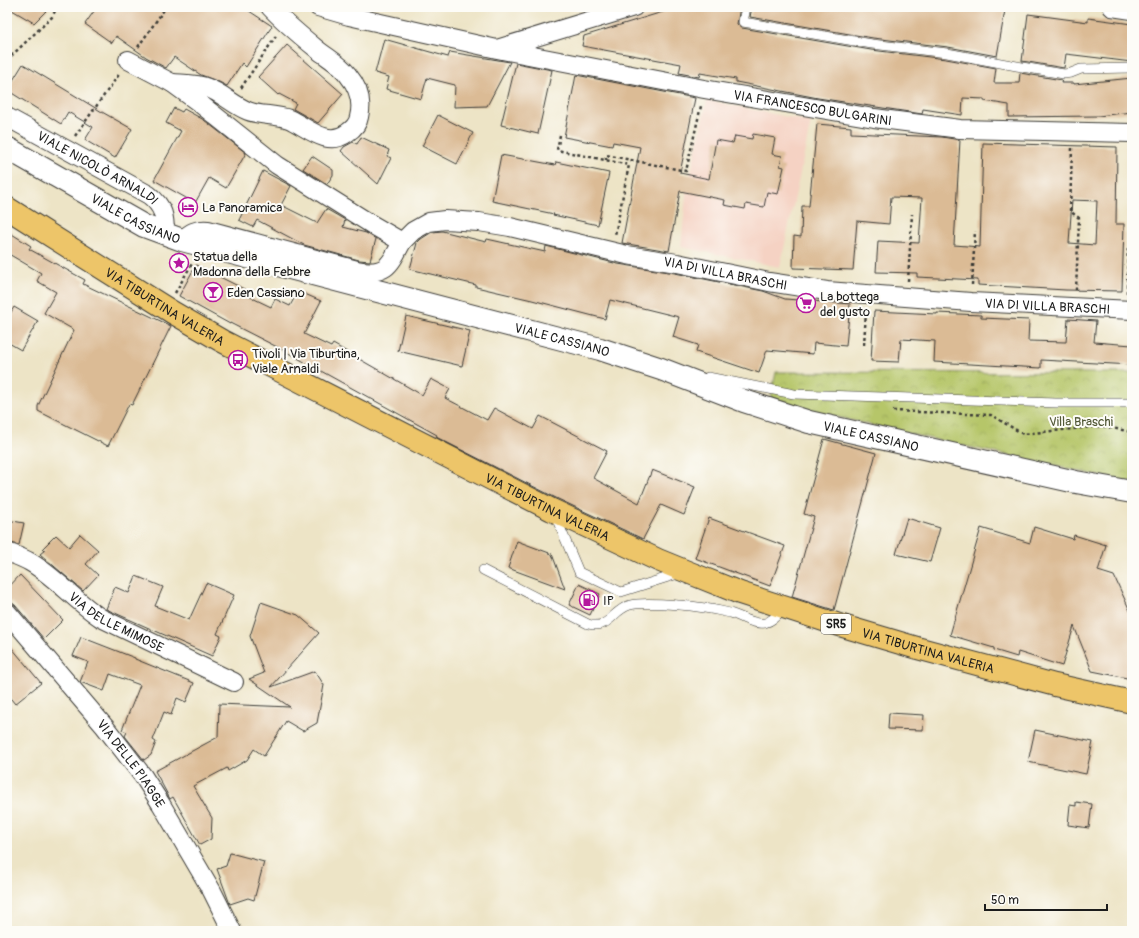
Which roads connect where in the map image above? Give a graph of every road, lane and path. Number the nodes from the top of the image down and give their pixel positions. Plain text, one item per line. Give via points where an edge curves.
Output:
1 (58, 7) edge
2 (166, 7) edge
3 (270, 7) edge
4 (318, 7) edge
5 (634, 7) edge
6 (746, 7) edge
7 (1112, 7) edge
8 (1132, 10) edge
9 (285, 22) junction
10 (498, 49) junction
11 (7, 60) edge
12 (128, 60) junction
13 (1132, 68) edge
14 (172, 83) junction
15 (704, 89) junction
16 (231, 102) junction
17 (7, 117) edge
18 (1072, 131) junction
19 (1132, 133) edge
20 (560, 135) dead end
21 (75, 136) dead end
22 (7, 148) edge
23 (606, 160) junction
24 (7, 208) edge
25 (912, 214) dead end
26 (617, 225) dead end
27 (975, 231) dead end
28 (184, 240) junction
29 (402, 242) junction
30 (1128, 245) dead end
31 (867, 294) junction
32 (907, 298) junction
33 (972, 302) junction
34 (1075, 307) junction
35 (166, 309) junction
36 (1129, 310) edge
37 (864, 345) dead end
38 (661, 368) junction
39 (1132, 403) edge
40 (888, 410) dead end
41 (1132, 432) edge
42 (1132, 492) edge
43 (552, 510) junction
44 (7, 552) edge
45 (483, 570) dead end
46 (685, 571) junction
47 (785, 607) junction
48 (7, 612) edge
49 (234, 682) dead end
50 (1132, 702) edge
51 (232, 931) edge

1 - 11 path
2 - 12 path
3 - 9 street
4 - 10 street, VIA FRANCESCO BULGARINI
5 - 10 street
6 - 13 lane via 743,22 872,44 947,53 1064,74 1081,69
7 - 8 street
9 - 16 path
9 - 16 street via 343,68 352,80 361,101 361,112 355,126 343,136 324,137 280,116 254,113
10 - 15 street, VIA FRANCESCO BULGARINI
12 - 14 street
12 - 21 path
14 - 16 street via 200,85
14 - 29 street via 276,165
15 - 18 street, VIA FRANCESCO BULGARINI via 874,118 960,129
15 - 23 path via 686,171 606,155
17 - 28 street, VIALE NICOLÒ ARNALDI via 149,195 156,200
18 - 19 street, VIA FRANCESCO BULGARINI
18 - 34 path via 1070,211 1079,218
20 - 23 path via 557,150
22 - 28 street, VIALE CASSIANO via 137,222
23 - 26 path via 629,164
24 - 35 main road, VIA TIBURTINA VALERIA / SR5
25 - 32 path
27 - 33 path
28 - 29 street, VIA DI VILLA BRASCHI via 192,231 208,230 357,270 373,272 390,265
28 - 35 path
28 - 38 street, VIALE CASSIANO via 592,347
29 - 31 street, VIA DI VILLA BRASCHI via 416,228 434,221 479,222 627,255 769,282
30 - 36 path
31 - 32 street, VIA DI VILLA BRASCHI
31 - 37 path
32 - 33 street, VIA DI VILLA BRASCHI
33 - 34 street, VIA DI VILLA BRASCHI
34 - 36 street, VIA DI VILLA BRASCHI
35 - 43 main road, VIA TIBURTINA VALERIA / SR5 via 241,351
38 - 39 lane via 794,394 1056,403
38 - 42 street, VIALE CASSIANO via 744,401 809,422 1076,482
40 - 41 path via 991,416 1023,434 1102,426
43 - 46 main road, VIA TIBURTINA VALERIA / SR5
43 - 46 lane via 579,572 621,592
44 - 49 street, VIA DELLE MIMOSE via 35,565 101,618
45 - 47 lane via 594,626 606,623 623,608 632,604 688,606 721,611 756,623 774,619
46 - 47 main road, VIA TIBURTINA VALERIA / SR5 via 740,593
47 - 50 main road, VIA TIBURTINA VALERIA / SR5 via 995,670 1092,695
48 - 51 street, VIA DELLE PIAGGE via 105,727 143,776 212,891

